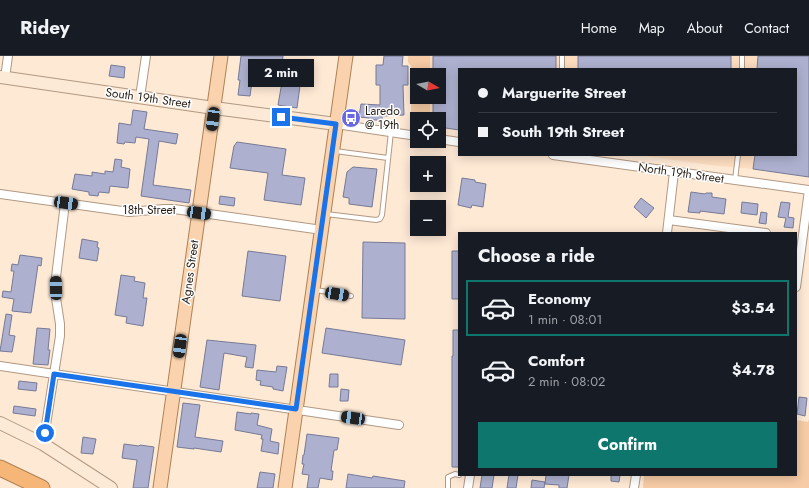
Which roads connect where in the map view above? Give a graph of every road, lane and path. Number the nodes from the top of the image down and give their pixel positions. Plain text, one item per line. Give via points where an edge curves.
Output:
1 (8, 56) edge
2 (146, 56) edge
3 (221, 56) edge
4 (346, 56) edge
5 (562, 56) edge
6 (742, 56) edge
7 (562, 68) edge
8 (742, 68) edge
9 (2, 77) edge
10 (140, 97) junction
11 (214, 108) junction
12 (336, 124) junction
13 (391, 132) junction
14 (410, 135) edge
15 (446, 140) edge
16 (458, 142) edge
17 (333, 150) junction
18 (565, 156) edge
19 (738, 156) edge
20 (388, 158) junction
21 (674, 172) junction
22 (735, 180) junction
23 (809, 190) edge
24 (0, 194) edge
25 (66, 203) junction
26 (199, 213) junction
27 (324, 214) junction
28 (669, 220) junction
29 (322, 230) junction
30 (667, 232) edge
31 (759, 232) edge
32 (799, 237) edge
33 (797, 270) edge
34 (313, 290) junction
35 (351, 296) dead end
36 (0, 366) edge
37 (54, 374) junction
38 (174, 391) junction
39 (296, 409) junction
40 (0, 423) edge
41 (399, 425) dead end
42 (43, 444) junction
43 (0, 468) edge
44 (458, 475) edge
45 (470, 476) edge
46 (636, 476) edge
47 (42, 488) edge
48 (111, 488) edge
49 (160, 488) edge
50 (285, 488) edge
51 (448, 488) edge
52 (468, 488) edge
53 (634, 488) edge

1 - 9 street
2 - 10 street
3 - 11 main road, Agnes Street
4 - 12 main road
5 - 7 lane
6 - 8 lane
9 - 10 street, South 19th Street
10 - 11 street, South 19th Street
11 - 12 street, South 19th Street
11 - 26 main road, Agnes Street
12 - 13 street, South 19th Street
12 - 17 main road
13 - 14 street, South 19th Street
13 - 20 lane
15 - 16 street
17 - 20 lane
17 - 27 main road
18 - 21 street, North 19th Street
19 - 22 lane
20 - 27 lane via 380,219
21 - 22 street, North 19th Street
21 - 28 street
22 - 23 street, North 19th Street
23 - 32 street
24 - 25 street, 18th Street
25 - 26 street, 18th Street via 129,212 164,209
25 - 37 street via 56,277 60,336
26 - 29 street, 18th Street
26 - 38 main road, Agnes Street
27 - 29 main road
28 - 30 street
28 - 31 street
29 - 34 main road
32 - 33 street
34 - 35 lane
34 - 39 main road
36 - 37 street
37 - 38 street
37 - 42 street
38 - 39 street
38 - 49 main road, Agnes Street
39 - 41 street
39 - 50 main road
40 - 42 street
42 - 48 street
43 - 47 highway
44 - 51 lane via 448,477
45 - 52 street
46 - 53 street

